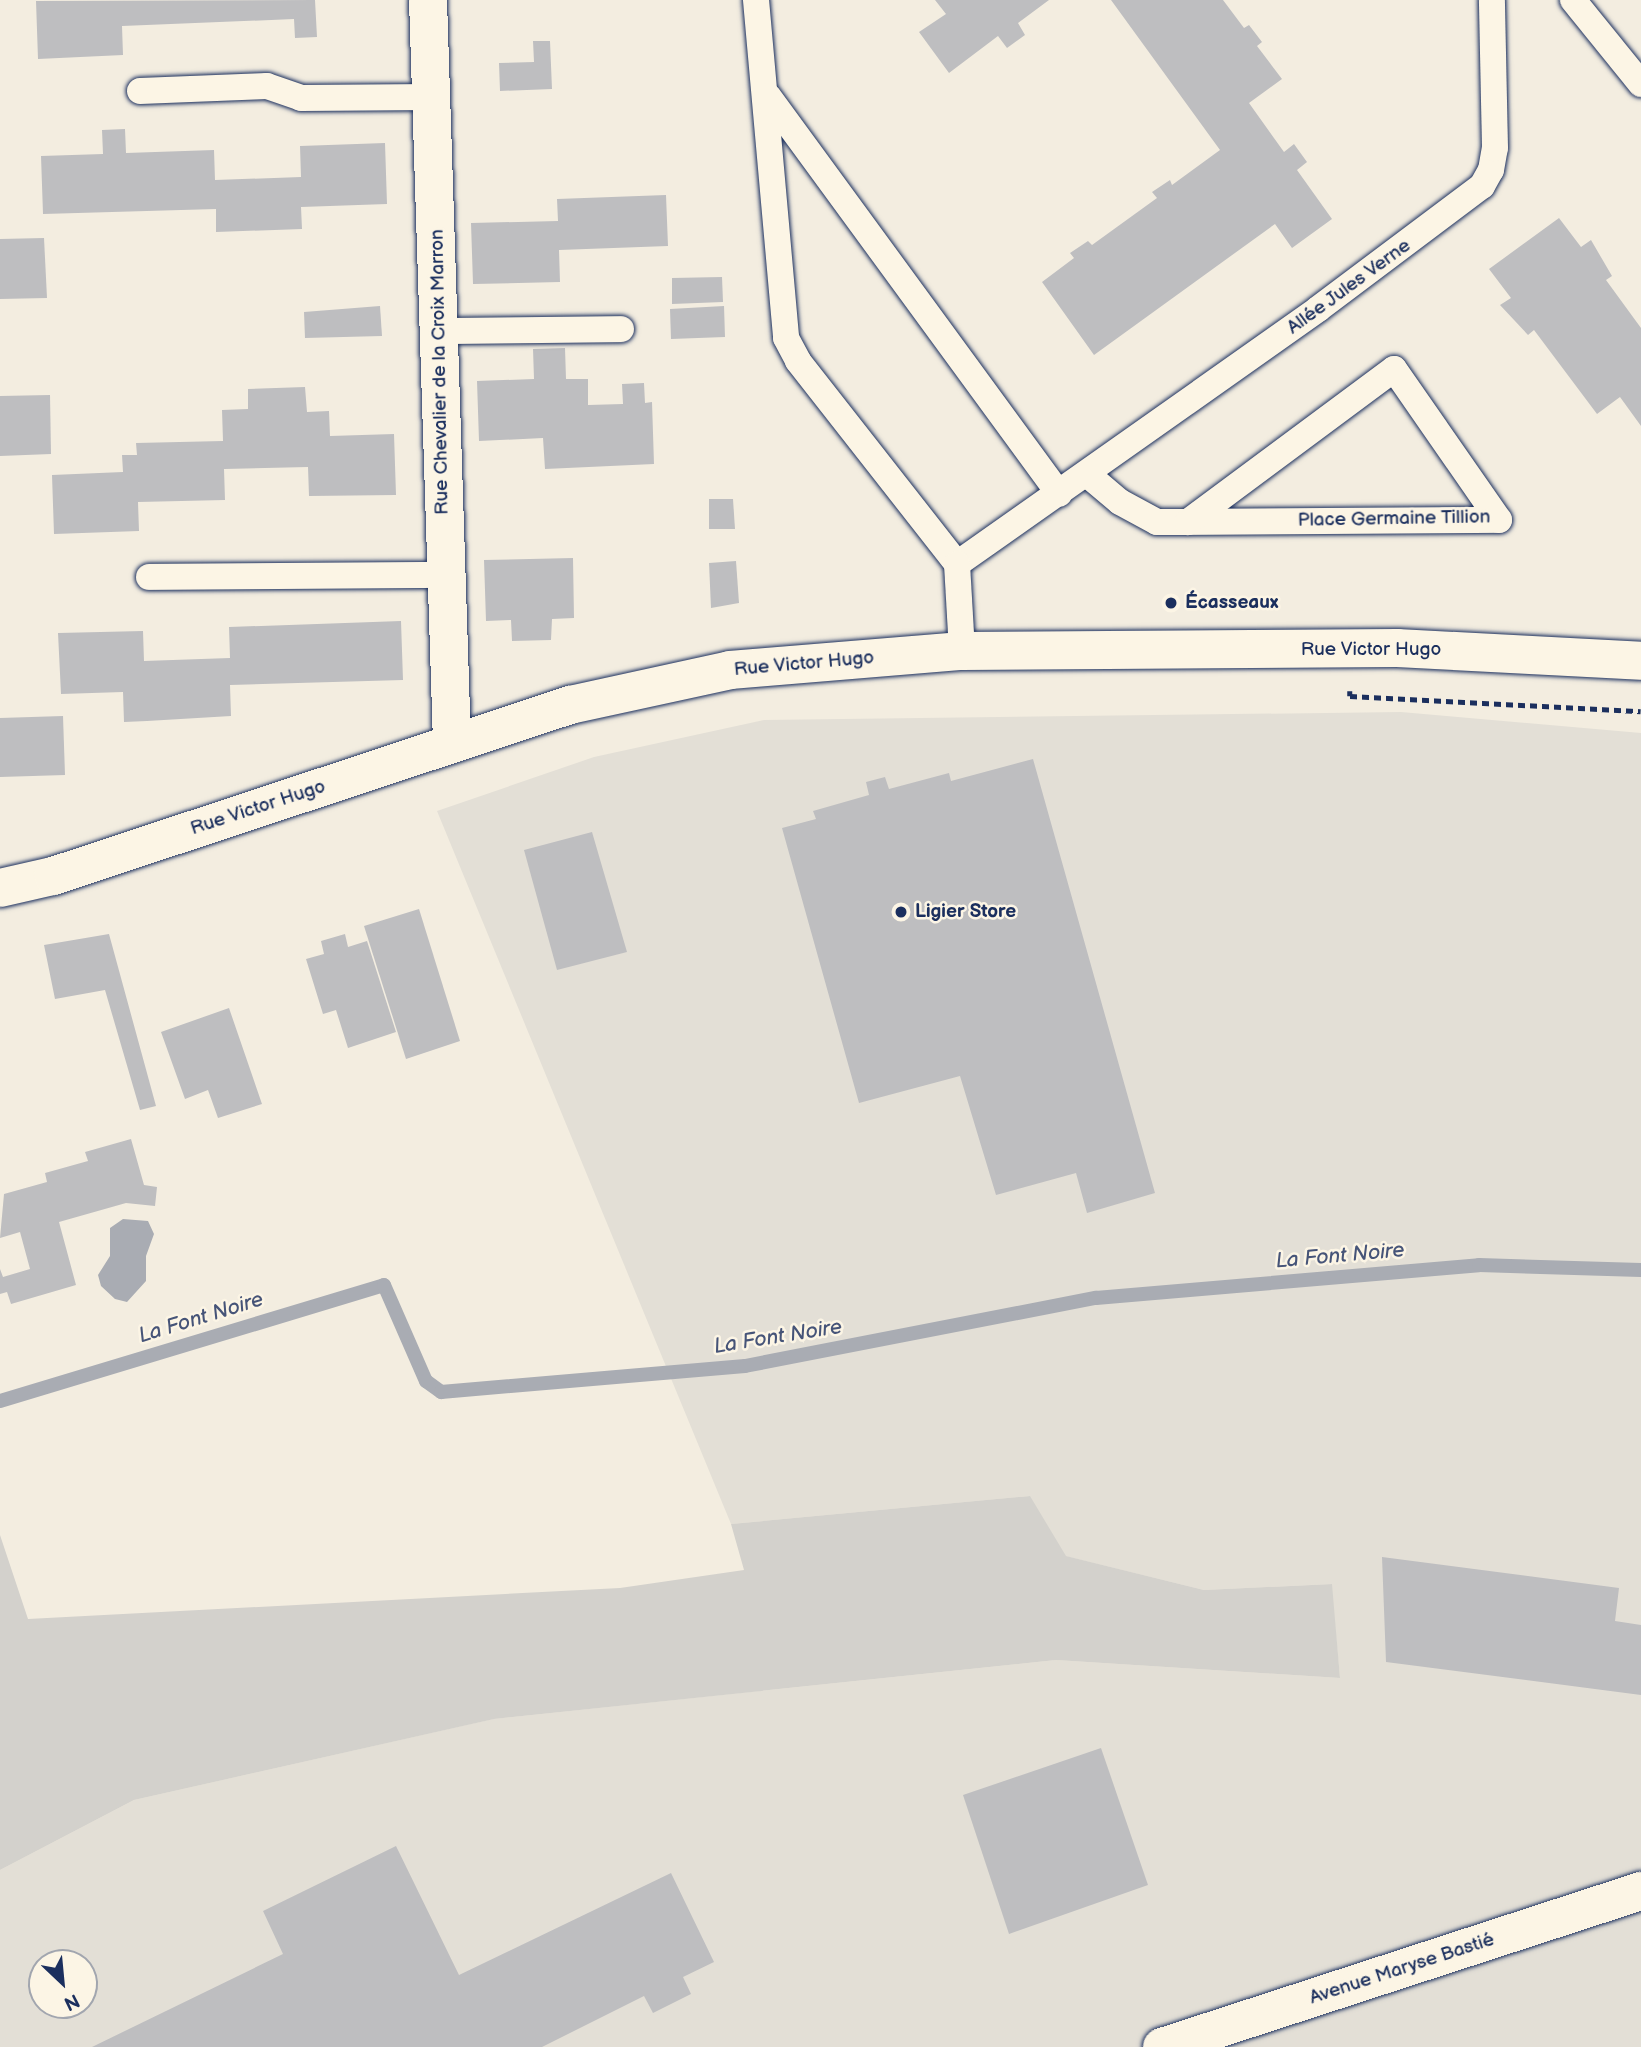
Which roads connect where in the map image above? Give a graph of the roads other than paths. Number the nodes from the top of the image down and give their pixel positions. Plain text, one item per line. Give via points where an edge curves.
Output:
1 (428, 0) edge
2 (756, 0) edge
3 (1492, 0) edge
4 (1573, 0) edge
5 (1640, 81) edge
6 (140, 91) dead end
7 (768, 96) junction
8 (433, 97) junction
9 (621, 329) dead end
10 (440, 331) junction
11 (1088, 475) junction
12 (1059, 494) junction
13 (1188, 522) junction
14 (957, 564) junction
15 (444, 575) junction
16 (149, 576) dead end
17 (962, 651) junction
18 (1641, 661) edge
19 (452, 744) junction
20 (0, 888) edge
21 (1641, 1891) edge
22 (1163, 2047) edge

1 - 8 street, Rue Chevalier de la Croix Marron
2 - 7 lane
3 - 11 lane, Allée Jules Verne via 1495,148 1482,186
4 - 5 lane
6 - 8 lane via 267,86 301,98
7 - 12 lane
7 - 14 lane via 779,302 786,338 797,361
8 - 10 street, Rue Chevalier de la Croix Marron
9 - 10 lane
10 - 15 street, Rue Chevalier de la Croix Marron
11 - 12 lane, Allée Jules Verne
11 - 13 lane, Place Germaine Tillion via 1120,502 1157,522
12 - 14 lane, Allée Jules Verne
13 - 13 lane, Place Germaine Tillion via 1405,521 1499,520 1394,369
14 - 17 lane
15 - 16 lane
15 - 19 street, Rue Chevalier de la Croix Marron
17 - 18 street, Rue Victor Hugo via 1397,648
17 - 19 street, Rue Victor Hugo via 730,670 570,705
19 - 20 street, Rue Victor Hugo via 52,876
21 - 22 street, Avenue Maryse Bastié

